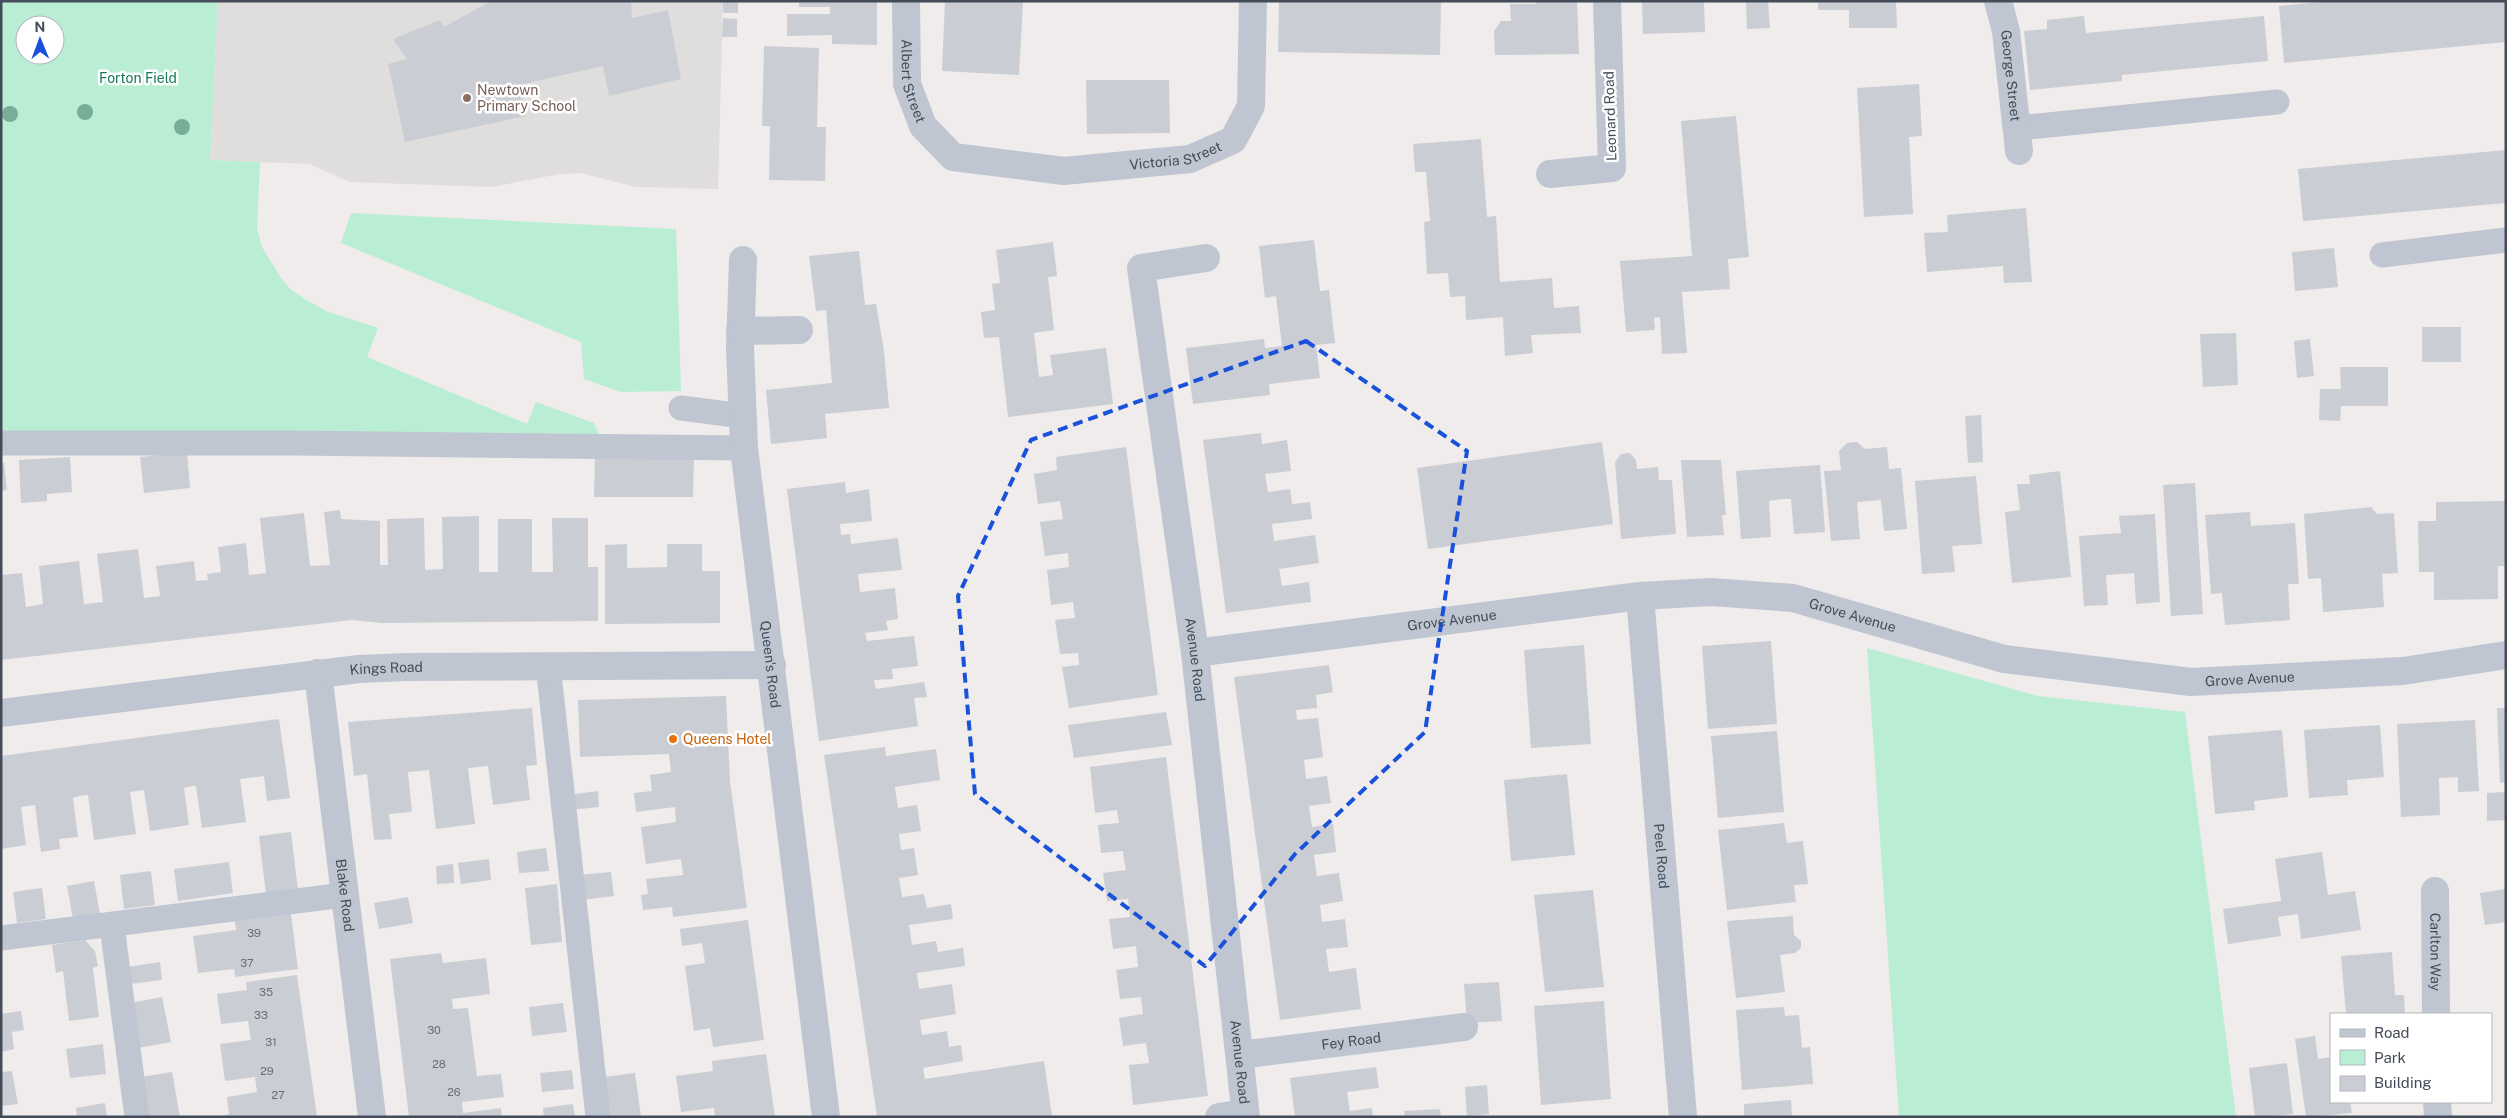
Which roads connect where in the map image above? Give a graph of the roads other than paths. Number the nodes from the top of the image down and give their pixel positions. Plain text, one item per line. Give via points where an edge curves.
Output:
1 (906, 1) edge
2 (1253, 1) edge
3 (1607, 1) edge
4 (1998, 1) edge
5 (2277, 102) dead end
6 (2018, 140) joint
7 (1064, 171) joint
8 (1550, 174) dead end
9 (2506, 240) edge
10 (2382, 255) dead end
11 (1206, 258) dead end
12 (744, 260) dead end
13 (798, 330) dead end
14 (740, 332) junction
15 (681, 408) dead end
16 (743, 416) junction
17 (1, 443) edge
18 (744, 448) junction
19 (1640, 596) junction
20 (1195, 653) junction
21 (2506, 655) edge
22 (772, 665) junction
23 (548, 666) junction
24 (318, 673) junction
25 (1, 713) edge
26 (2435, 891) dead end
27 (344, 895) junction
28 (112, 926) junction
29 (1, 938) edge
30 (2436, 1013) edge
31 (1464, 1027) dead end
32 (1240, 1055) junction
33 (2437, 1103) edge
34 (1237, 1115) edge
35 (138, 1117) edge
36 (372, 1117) edge
37 (598, 1117) edge
38 (826, 1117) edge
39 (1684, 1117) edge
40 (2438, 1117) edge

1 - 7 street, Albert Street via 907,84 923,126 953,157
2 - 7 street, Victoria Street via 1252,106 1232,140 1190,159
3 - 8 street, Leonard Road via 1612,168
4 - 6 street, George Street via 2006,31
5 - 6 lane
9 - 10 lane
11 - 20 street, Avenue Road via 1142,268
12 - 14 street, Queen's Road
13 - 14 street
14 - 16 street, Queen's Road
15 - 16 lane
16 - 18 street, Queen's Road
17 - 18 lane
18 - 22 street, Queen's Road
19 - 20 street, Grove Avenue
19 - 21 street, Grove Avenue via 1711,592 1793,598 2004,658 2191,682 2403,672
19 - 39 street, Peel Road
20 - 32 street, Avenue Road
22 - 23 street, Kings Road
22 - 38 street, Queen's Road
23 - 24 street, Kings Road via 407,667
23 - 37 lane
24 - 25 street, Kings Road
24 - 27 street, Blake Road
26 - 30 street, Carlton Way
27 - 28 lane
27 - 36 street, Blake Road
28 - 29 lane
28 - 35 lane
31 - 32 street, Fey Road
32 - 34 street, Avenue Road
33 - 40 street

